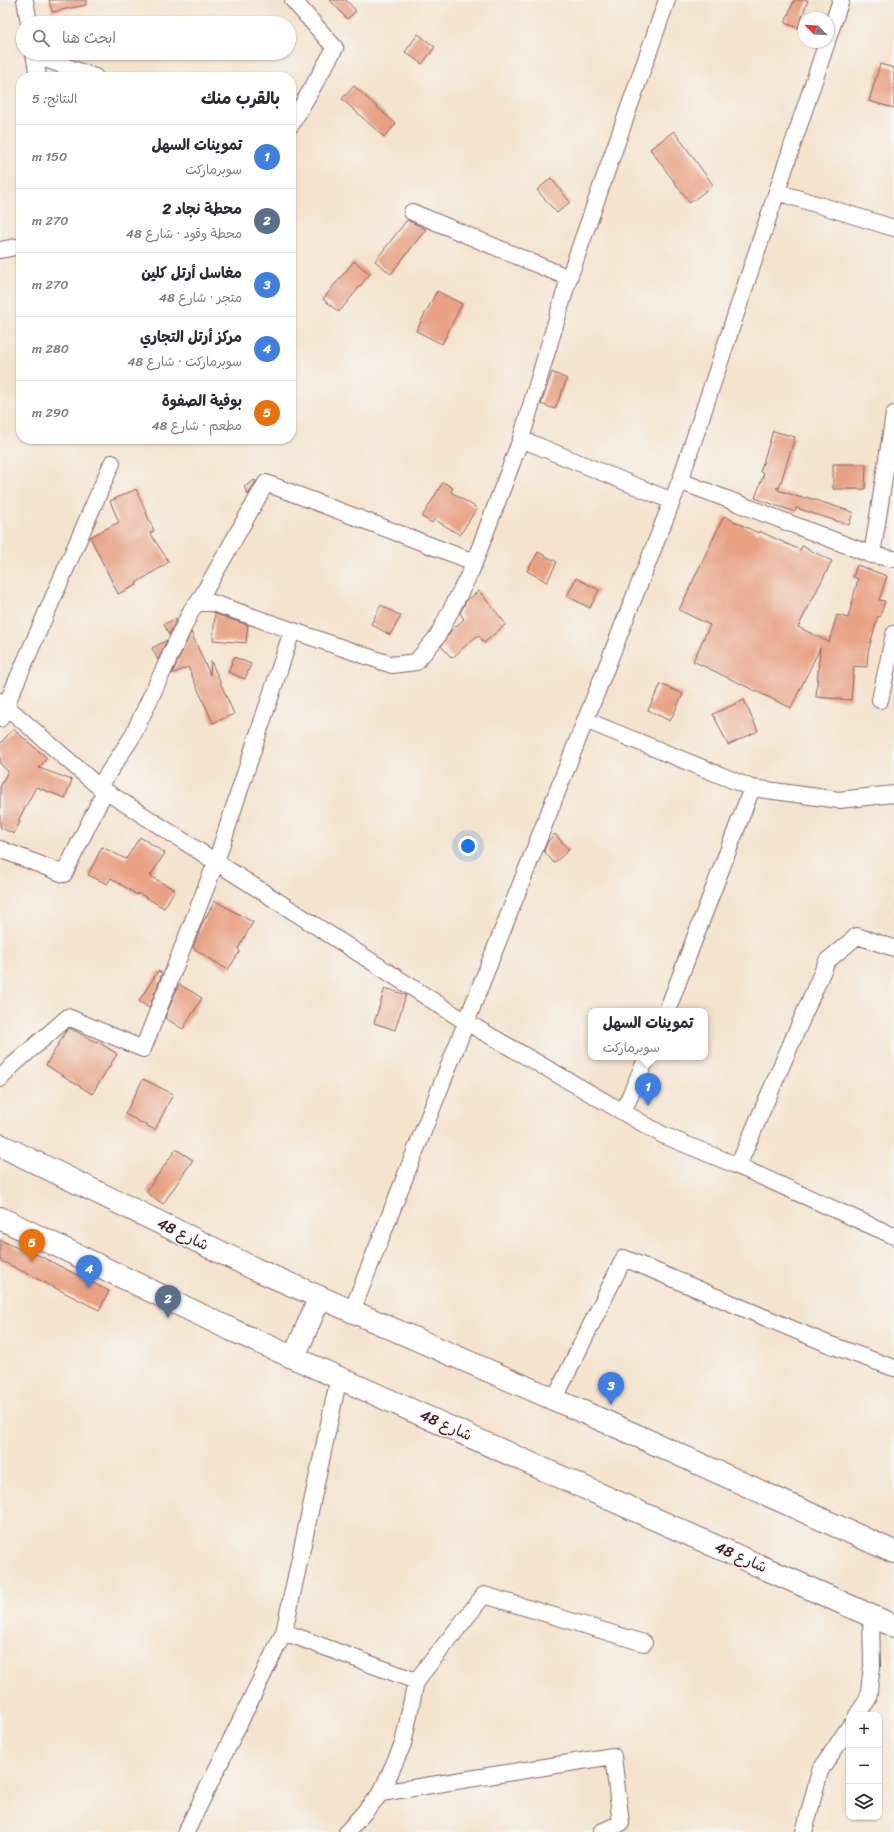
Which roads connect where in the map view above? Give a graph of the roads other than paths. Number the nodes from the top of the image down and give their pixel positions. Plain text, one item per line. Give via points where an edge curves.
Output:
1 (26, 0) edge
2 (293, 0) edge
3 (667, 0) edge
4 (841, 0) edge
5 (28, 16) edge
6 (834, 20) edge
7 (825, 48) edge
8 (35, 60) edge
9 (50, 60) edge
10 (37, 72) edge
11 (82, 72) edge
12 (296, 116) edge
13 (777, 192) junction
14 (412, 212) dead end
15 (894, 228) edge
16 (16, 247) edge
17 (0, 250) edge
18 (569, 278) junction
19 (894, 414) edge
20 (521, 439) junction
21 (112, 463) dead end
22 (680, 481) junction
23 (672, 501) junction
24 (872, 555) junction
25 (894, 559) edge
26 (474, 562) junction
27 (198, 603) junction
28 (292, 631) junction
29 (894, 634) edge
30 (880, 700) dead end
31 (2, 708) edge
32 (585, 720) junction
33 (752, 788) junction
34 (102, 789) junction
35 (894, 794) edge
36 (0, 849) edge
37 (216, 862) junction
38 (894, 948) edge
39 (668, 1008) edge
40 (466, 1022) junction
41 (646, 1060) edge
42 (0, 1079) edge
43 (623, 1112) junction
44 (0, 1145) edge
45 (738, 1166) junction
46 (0, 1218) edge
47 (894, 1236) edge
48 (320, 1297) junction
49 (352, 1311) junction
50 (294, 1358) junction
51 (894, 1368) edge
52 (339, 1377) junction
53 (554, 1400) junction
54 (894, 1552) edge
55 (871, 1616) junction
56 (894, 1626) edge
57 (284, 1632) junction
58 (644, 1643) dead end
59 (416, 1681) junction
60 (859, 1712) edge
61 (846, 1732) edge
62 (381, 1793) junction
63 (186, 1832) edge
64 (347, 1832) edge
65 (601, 1832) edge
66 (804, 1832) edge

1 - 5 street
2 - 12 street via 335,48
3 - 18 street
4 - 6 street
7 - 13 street
8 - 10 street
9 - 11 street
13 - 15 street
13 - 22 street
14 - 18 street
16 - 17 street
18 - 20 street
19 - 24 street
20 - 23 street
20 - 26 street
21 - 31 street
22 - 23 street
22 - 24 street
23 - 32 street
24 - 25 street
26 - 27 street via 266,483
26 - 28 street via 437,637 416,662 392,666
27 - 28 street via 213,603
27 - 34 street via 192,609 132,737
28 - 37 street
29 - 30 street
31 - 34 street
32 - 33 street
32 - 40 street
33 - 35 street via 839,800
33 - 39 street
34 - 36 street via 64,874
34 - 37 street
37 - 40 street
37 - 42 street via 143,1049 68,1017
38 - 45 street via 857,936 827,961
40 - 43 street
40 - 49 street
41 - 43 street
43 - 45 street via 663,1135
44 - 48 main road, شارع 48 via 255,1269
45 - 47 street
46 - 50 main road, شارع 48
48 - 49 main road, شارع 48
48 - 50 main road
49 - 53 main road, شارع 48
50 - 52 main road, شارع 48
51 - 53 street via 828,1344 624,1258
52 - 55 main road, شارع 48
52 - 57 street
53 - 54 main road, شارع 48
55 - 56 main road, شارع 48
55 - 60 street via 872,1666 868,1699
57 - 59 street
57 - 63 street
58 - 59 street via 484,1595
59 - 62 street via 403,1744
61 - 66 street via 820,1771
62 - 64 street
62 - 65 street via 613,1756 621,1823

